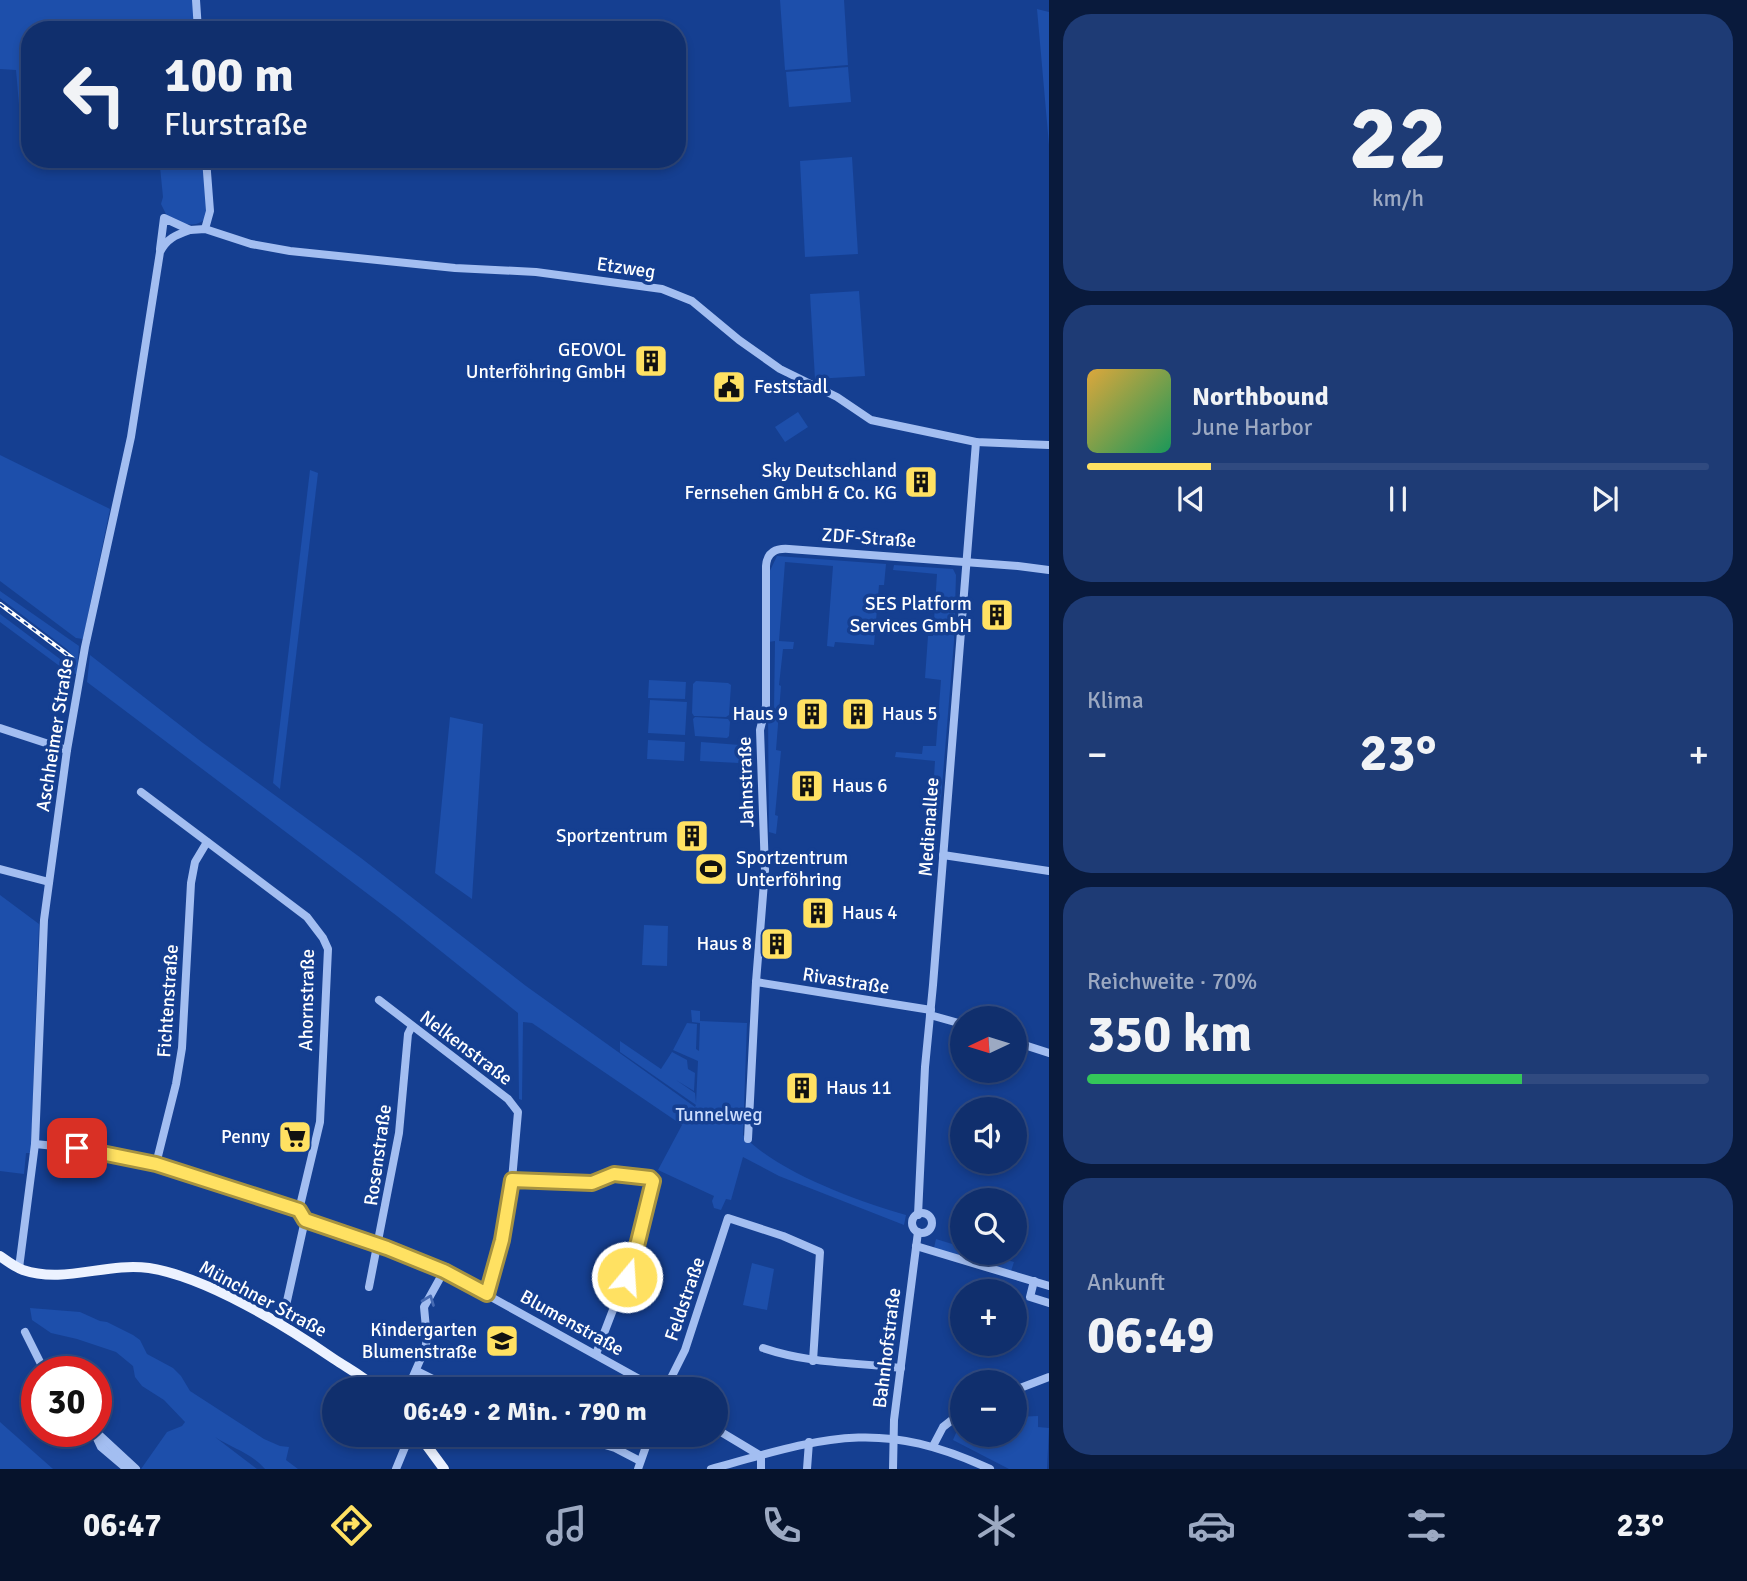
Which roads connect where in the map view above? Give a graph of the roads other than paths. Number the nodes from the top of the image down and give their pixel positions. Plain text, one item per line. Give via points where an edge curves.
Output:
1 (196, 0) edge
2 (197, 21) edge
3 (207, 168) edge
4 (164, 218) joint
5 (205, 229) junction
6 (190, 230) junction
7 (160, 252) junction
8 (976, 442) junction
9 (1049, 444) edge
10 (771, 552) joint
11 (965, 562) junction
12 (1049, 570) edge
13 (0, 728) edge
14 (67, 750) junction
15 (141, 792) dead end
16 (208, 842) junction
17 (943, 855) junction
18 (0, 869) edge
19 (1049, 872) edge
20 (49, 882) junction
21 (756, 982) junction
22 (379, 1000) dead end
23 (930, 1012) junction
24 (950, 1020) edge
25 (412, 1026) junction
26 (1027, 1046) edge
27 (1049, 1053) edge
28 (748, 1139) dead end
29 (35, 1144) junction
30 (156, 1164) junction
31 (512, 1180) junction
32 (299, 1210) junction
33 (918, 1215) junction
34 (305, 1220) junction
35 (918, 1232) junction
36 (379, 1244) junction
37 (916, 1246) junction
38 (0, 1256) edge
39 (19, 1268) junction
40 (444, 1271) junction
41 (1034, 1281) junction
42 (1049, 1286) edge
43 (369, 1287) dead end
44 (487, 1294) junction
45 (1049, 1303) edge
46 (280, 1324) junction
47 (24, 1332) dead end
48 (763, 1348) dead end
49 (596, 1354) junction
50 (37, 1356) edge
51 (813, 1361) junction
52 (901, 1368) junction
53 (417, 1371) junction
54 (360, 1377) edge
55 (414, 1377) edge
56 (429, 1377) edge
57 (641, 1377) edge
58 (670, 1377) edge
59 (1049, 1377) edge
60 (1027, 1385) edge
61 (950, 1421) edge
62 (728, 1436) edge
63 (896, 1438) junction
64 (809, 1442) junction
65 (933, 1446) junction
66 (101, 1447) edge
67 (112, 1447) edge
68 (405, 1447) edge
69 (427, 1447) edge
70 (612, 1447) edge
71 (646, 1447) edge
72 (761, 1456) junction
73 (639, 1465) edge
74 (127, 1469) edge
75 (136, 1469) edge
76 (396, 1469) edge
77 (443, 1469) edge
78 (711, 1469) edge
79 (761, 1469) edge
80 (807, 1469) edge
81 (893, 1469) edge
82 (990, 1469) edge

1 - 2 street
3 - 5 street via 210,211
4 - 6 street, Etzweg
4 - 7 street, Aschheimer Straße
5 - 6 street, Etzweg
5 - 8 street, Etzweg via 290,251 536,272 662,289 692,301 780,369 871,420
6 - 7 street via 172,236
7 - 14 street, Aschheimer Straße via 131,437
8 - 9 street, Etzweg
8 - 11 street, Medienallee
10 - 11 street, ZDF-Straße via 789,548
10 - 21 street, Jahnstraße via 765,566 766,706 760,730 765,870
11 - 12 street, ZDF-Straße
11 - 17 street, Medienallee
13 - 14 street
14 - 20 street, Aschheimer Straße
15 - 16 street, Ahornstraße
16 - 30 street, Fichtenstraße via 195,862 191,883 182,1048
16 - 32 street, Ahornstraße via 307,917 328,949 320,1122
17 - 19 street
17 - 23 street, Medienallee
18 - 20 street
20 - 29 street, Aschheimer Straße
21 - 23 street, Rivastraße
21 - 28 street, Jahnstraße
22 - 25 street, Nelkenstraße
23 - 24 street, Rivastraße
23 - 33 street, Medienallee
25 - 31 street, Nelkenstraße via 514,1105 518,1120
25 - 36 street, Rosenstraße
26 - 27 street
29 - 30 street
29 - 39 street, Aschheimer Straße
30 - 32 street
31 - 44 street, Nelkenstraße
31 - 49 street via 592,1183 614,1174 652,1179 636,1250
32 - 34 street
33 - 35 street via 913,1222
33 - 35 street via 927,1215 932,1224 927,1232
34 - 36 street, Blumenstraße
34 - 46 street
35 - 37 street, Bahnhofstraße
36 - 40 street, Blumenstraße
36 - 43 street, Rosenstraße
37 - 41 street
37 - 52 street, Bahnhofstraße
38 - 39 main road, Münchner Straße
39 - 46 main road, Münchner Straße via 50,1275 110,1268 158,1270 190,1278
40 - 44 street, Blumenstraße
53 -> 40 street via 427,1339 424,1307
41 - 42 street
41 - 45 street via 1030,1297
44 - 49 street, Blumenstraße
46 - 54 main road, Münchner Straße
47 - 50 street
48 - 51 street
49 - 57 street, Blumenstraße
51 - 52 street
51 - 58 street, Feldstraße via 820,1252 728,1218 688,1341
52 - 63 street, Bahnhofstraße
53 - 55 street
53 - 56 street
59 - 60 street
61 - 65 street
62 - 72 street
63 - 64 street
63 - 65 street
63 - 81 street, Bahnhofstraße
64 - 72 street
64 - 80 street
65 - 82 street
66 - 74 street
67 - 75 street
68 - 76 street
69 - 77 main road
70 - 73 street
71 - 73 street
72 - 78 street
72 - 79 street

